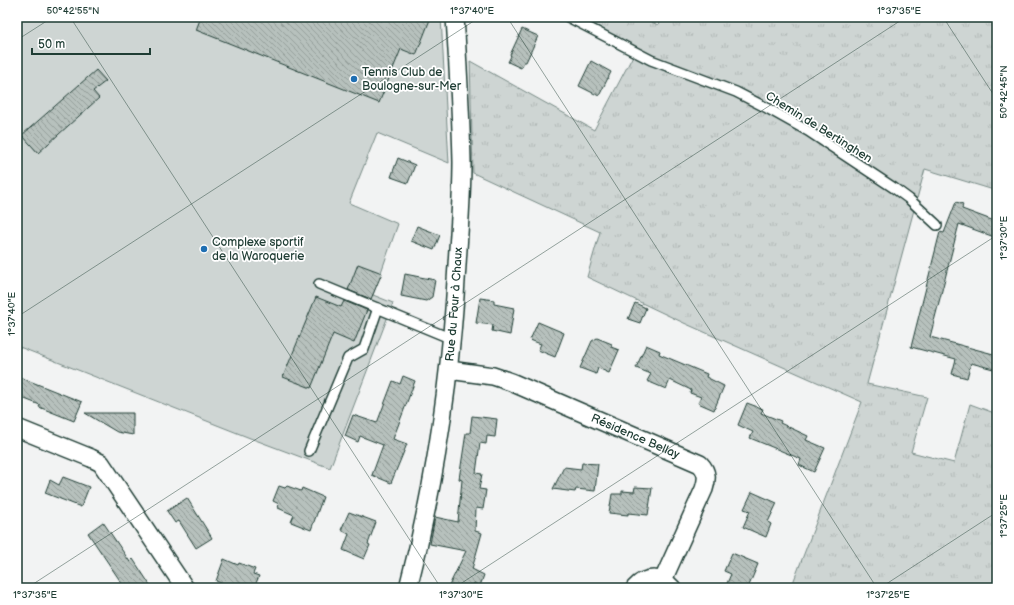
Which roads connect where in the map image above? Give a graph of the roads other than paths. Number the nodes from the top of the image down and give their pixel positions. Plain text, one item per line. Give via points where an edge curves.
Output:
1 (455, 17) edge
2 (568, 17) edge
3 (937, 225) dead end
4 (319, 284) dead end
5 (378, 308) junction
6 (452, 339) junction
7 (449, 370) junction
8 (17, 428) edge
9 (309, 451) dead end
10 (667, 584) edge
11 (185, 588) edge
12 (408, 588) edge
13 (635, 588) edge

1 - 6 street, Rue du Four à Chaux via 462,164
2 - 3 lane, Chemin de Bertinghen via 651,60 736,92 808,131 894,188
4 - 5 lane
5 - 6 lane
5 - 9 lane via 364,349 348,358
6 - 7 street, Rue du Four à Chaux
7 - 10 street, Résidence Bellay via 493,376 511,382 704,467 707,478 704,489
7 - 12 street, Rue du Four à Chaux via 435,465
8 - 11 street via 102,463
10 - 13 street, Résidence Bellay via 648,579

